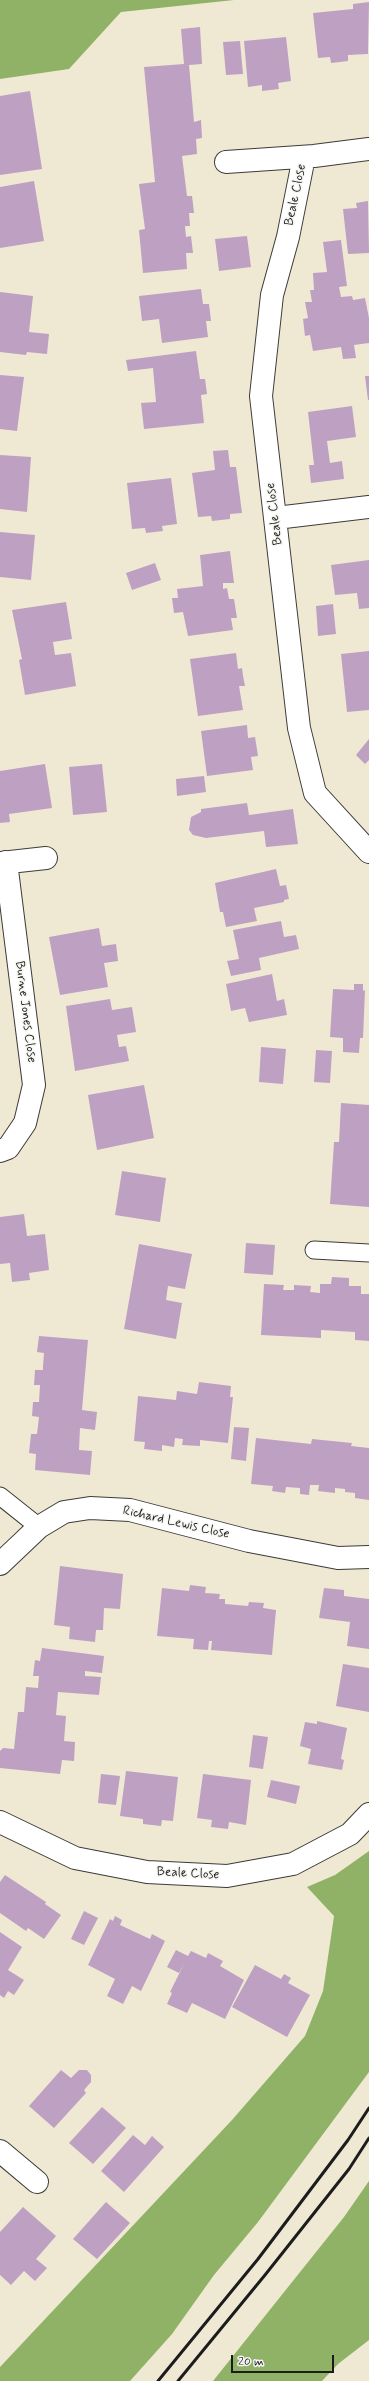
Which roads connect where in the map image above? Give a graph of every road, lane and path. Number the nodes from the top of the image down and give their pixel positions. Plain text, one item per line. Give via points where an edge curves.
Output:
1 (369, 148) edge
2 (304, 157) junction
3 (226, 162) dead end
4 (369, 507) edge
5 (276, 518) junction
6 (369, 852) edge
7 (46, 858) dead end
8 (3, 863) edge
9 (0, 1151) edge
10 (314, 1250) dead end
11 (369, 1253) edge
12 (0, 1496) edge
13 (39, 1527) junction
14 (369, 1557) edge
15 (0, 1564) edge
16 (369, 1814) edge
17 (0, 1822) edge
18 (0, 2151) edge
19 (38, 2182) dead end

1 - 2 street, Beale Close
2 - 3 street, Beale Close
2 - 5 street, Beale Close via 288,237 272,294 261,396
4 - 5 street
5 - 6 street, Beale Close via 299,728 314,793
7 - 8 street, Burne Jones Close
8 - 9 street, Burne Jones Close via 34,1085 25,1123 8,1148
10 - 11 lane
12 - 13 lane
13 - 14 street, Richard Lewis Close via 64,1512 90,1508 130,1510 249,1541 338,1558
13 - 15 street, Richard Lewis Close
16 - 17 street, Beale Close via 350,1834 293,1864 227,1876 147,1872 75,1858
18 - 19 street

